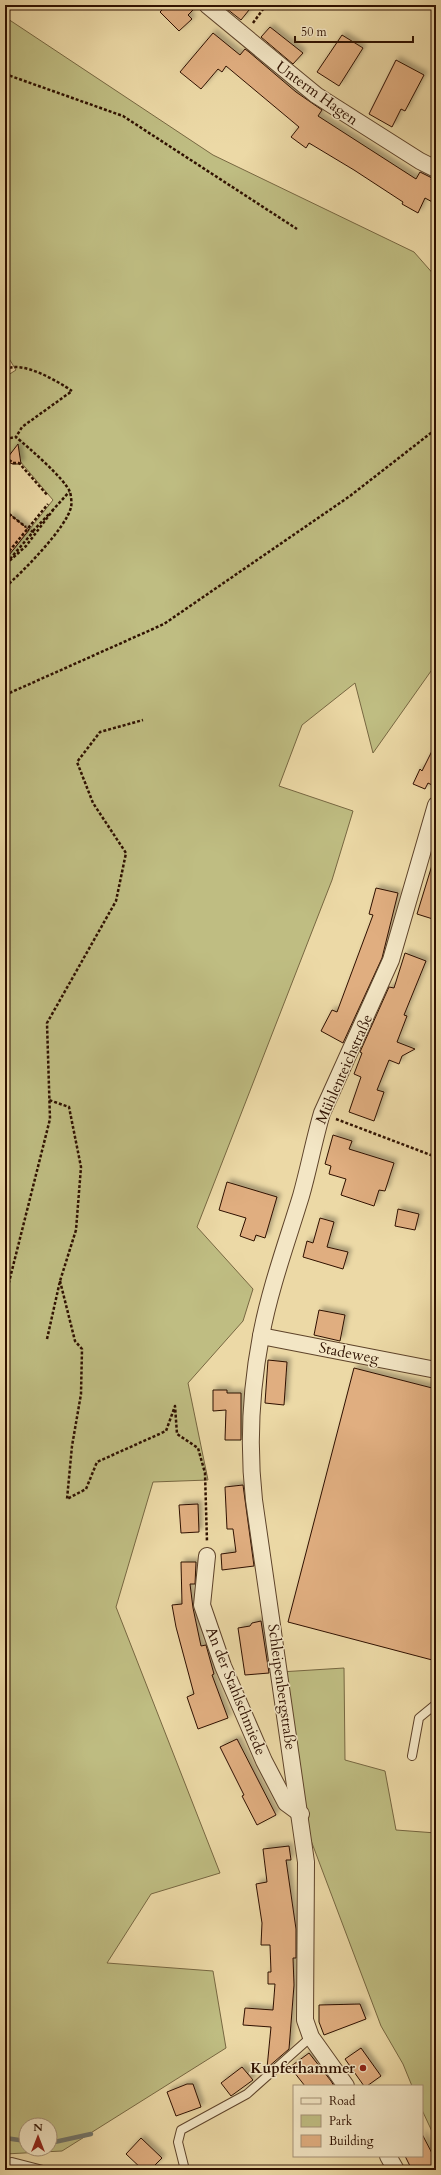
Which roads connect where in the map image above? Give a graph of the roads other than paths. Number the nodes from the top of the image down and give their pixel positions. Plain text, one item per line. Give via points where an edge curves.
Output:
1 (207, 5) edge
2 (436, 169) edge
3 (436, 805) edge
4 (261, 1336) junction
5 (435, 1365) edge
6 (207, 1556) road end
7 (436, 1704) edge
8 (412, 1756) dead end
9 (301, 1814) junction
10 (311, 2037) junction
11 (345, 2085) edge
12 (389, 2157) edge
13 (5, 2170) edge
14 (42, 2170) edge
15 (185, 2170) edge
16 (396, 2170) edge

1 - 2 street, Unterm Hagen via 316,95
3 - 4 street, Mühlenteichstraße via 391,960 322,1113 302,1194 271,1293
4 - 5 street, Stadeweg
4 - 9 street, Schleipenbergstraße via 251,1435 251,1467
6 - 9 street, An der Stahlschmiede via 202,1605 223,1666 282,1796 286,1803
7 - 8 lane via 419,1718
9 - 10 street, Schleipenbergstraße via 306,1862 305,2020
10 - 11 street, Schleipenbergstraße
10 - 15 lane via 247,2094 181,2130 178,2142
12 - 16 street
13 - 14 lane via 12,2162

